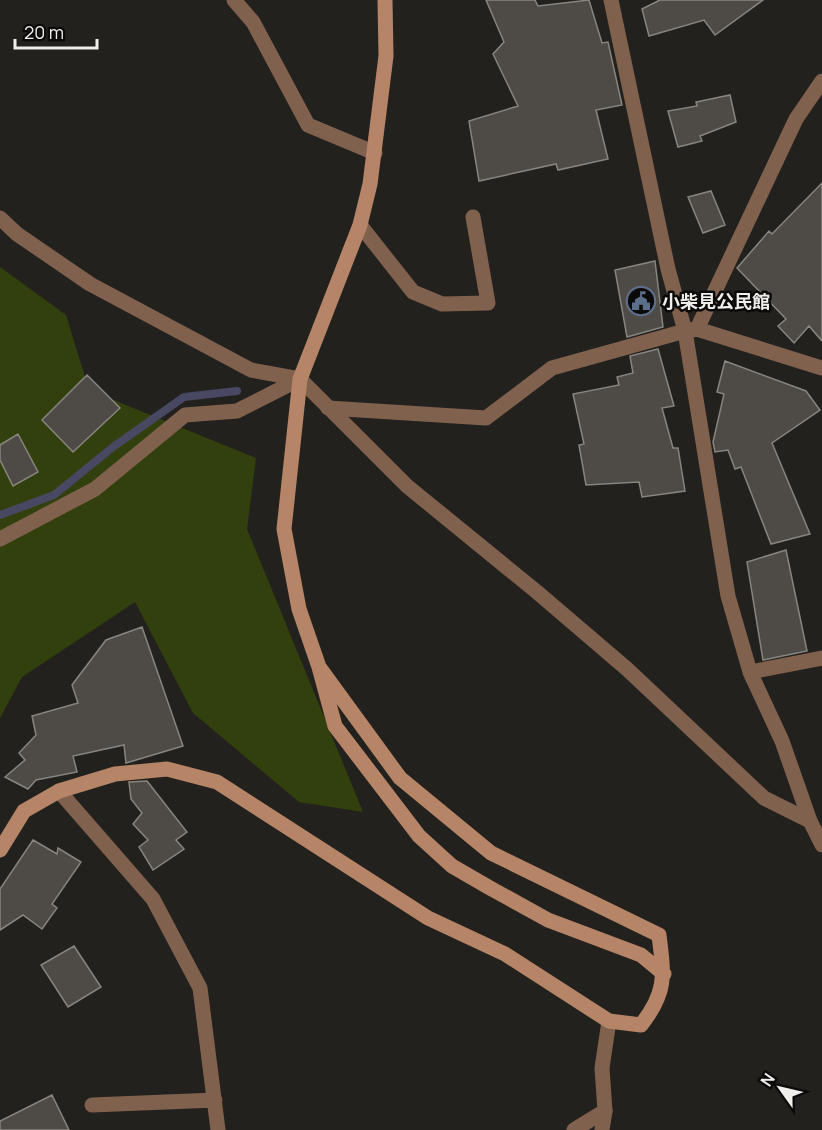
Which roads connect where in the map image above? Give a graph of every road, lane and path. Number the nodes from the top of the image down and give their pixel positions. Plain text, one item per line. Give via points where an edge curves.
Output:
1 (234, 0) edge
2 (385, 0) edge
3 (611, 0) edge
4 (822, 81) edge
5 (375, 153) junction
6 (473, 217) dead end
7 (0, 218) edge
8 (360, 225) junction
9 (691, 330) junction
10 (822, 368) edge
11 (300, 380) junction
12 (328, 408) junction
13 (0, 538) edge
14 (822, 658) edge
15 (319, 666) junction
16 (750, 672) junction
17 (59, 791) junction
18 (810, 821) junction
19 (822, 845) edge
20 (0, 850) edge
21 (663, 974) junction
22 (609, 1021) junction
23 (214, 1100) junction
24 (92, 1105) dead end
25 (605, 1111) junction
26 (218, 1130) edge
27 (574, 1130) edge
28 (602, 1130) edge

1 - 5 street via 253,22 308,125
2 - 5 street via 386,56
3 - 9 street via 668,269
4 - 9 street via 796,119
5 - 8 street
6 - 8 street via 489,303 442,304 413,292
7 - 11 street via 16,234 90,284 251,370
8 - 11 street
9 - 10 street
9 - 12 street via 552,368 486,418
9 - 16 street via 728,596
11 - 12 street
11 - 13 street via 237,411 184,415 95,489
11 - 15 street via 284,529 299,609
12 - 18 street via 407,486 627,669 764,798
14 - 16 street
15 - 21 street via 400,778 491,853 659,935
15 - 21 street via 335,726 418,836 452,866 548,920 641,955
16 - 18 street via 782,741
17 - 20 street via 24,811
17 - 22 street via 115,774 167,769 217,782 428,918 505,954
17 - 23 street via 153,899 180,945 200,988
18 - 19 street
21 - 22 street via 657,1004 641,1025
22 - 25 street via 603,1068
23 - 24 street
23 - 26 street
25 - 27 street
25 - 28 street

